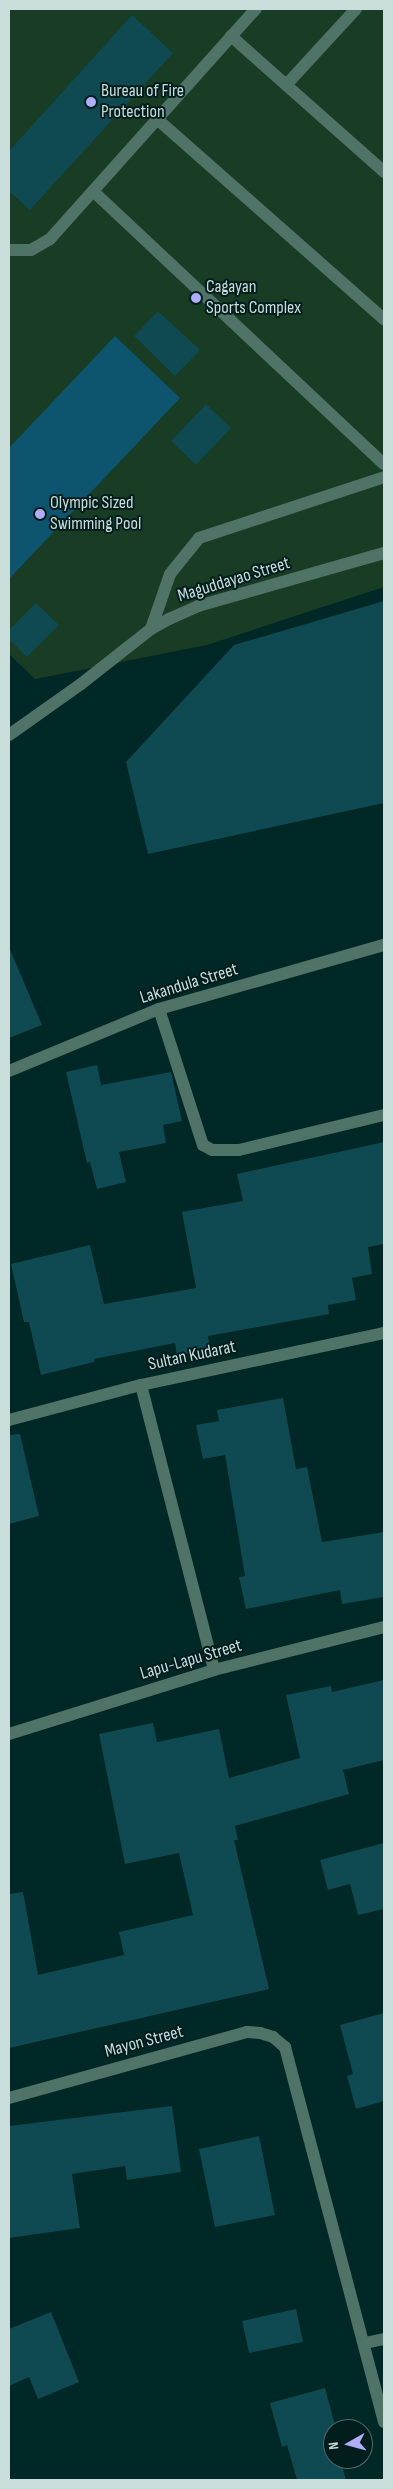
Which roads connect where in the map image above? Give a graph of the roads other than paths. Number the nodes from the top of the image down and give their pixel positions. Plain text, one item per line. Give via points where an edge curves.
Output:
1 (256, 9) edge
2 (356, 9) edge
3 (231, 36) junction
4 (287, 84) junction
5 (157, 119) junction
6 (384, 172) edge
7 (93, 192) junction
8 (9, 250) edge
9 (384, 319) edge
10 (384, 464) edge
11 (384, 477) edge
12 (384, 553) edge
13 (151, 629) junction
14 (9, 735) edge
15 (384, 945) edge
16 (159, 1009) junction
17 (9, 1071) edge
18 (384, 1115) edge
19 (384, 1333) edge
20 (141, 1385) junction
21 (9, 1420) edge
22 (384, 1628) edge
23 (214, 1670) junction
24 (9, 1734) edge
25 (9, 2098) edge
26 (384, 2339) edge
27 (365, 2343) junction
28 (384, 2422) edge

1 - 3 street
2 - 4 street
3 - 4 street
3 - 5 street
4 - 6 street
5 - 7 street
5 - 9 street
7 - 8 street via 50,239 31,250
7 - 10 street
11 - 13 street via 199,538 170,574
12 - 13 street, Maguddayao Street via 198,606
13 - 14 street, Maguddayao Street
15 - 16 street, Lakandula Street
16 - 17 street, Lakandula Street
16 - 18 street via 203,1145 212,1150 239,1150
19 - 20 street, Sultan Kudarat
20 - 21 street, Sultan Kudarat
20 - 23 street
22 - 23 street, Lapu-Lapu Street
23 - 24 street, Lapu-Lapu Street
25 - 27 street, Mayon Street via 247,2032 273,2037 285,2047
26 - 27 street
27 - 28 street

